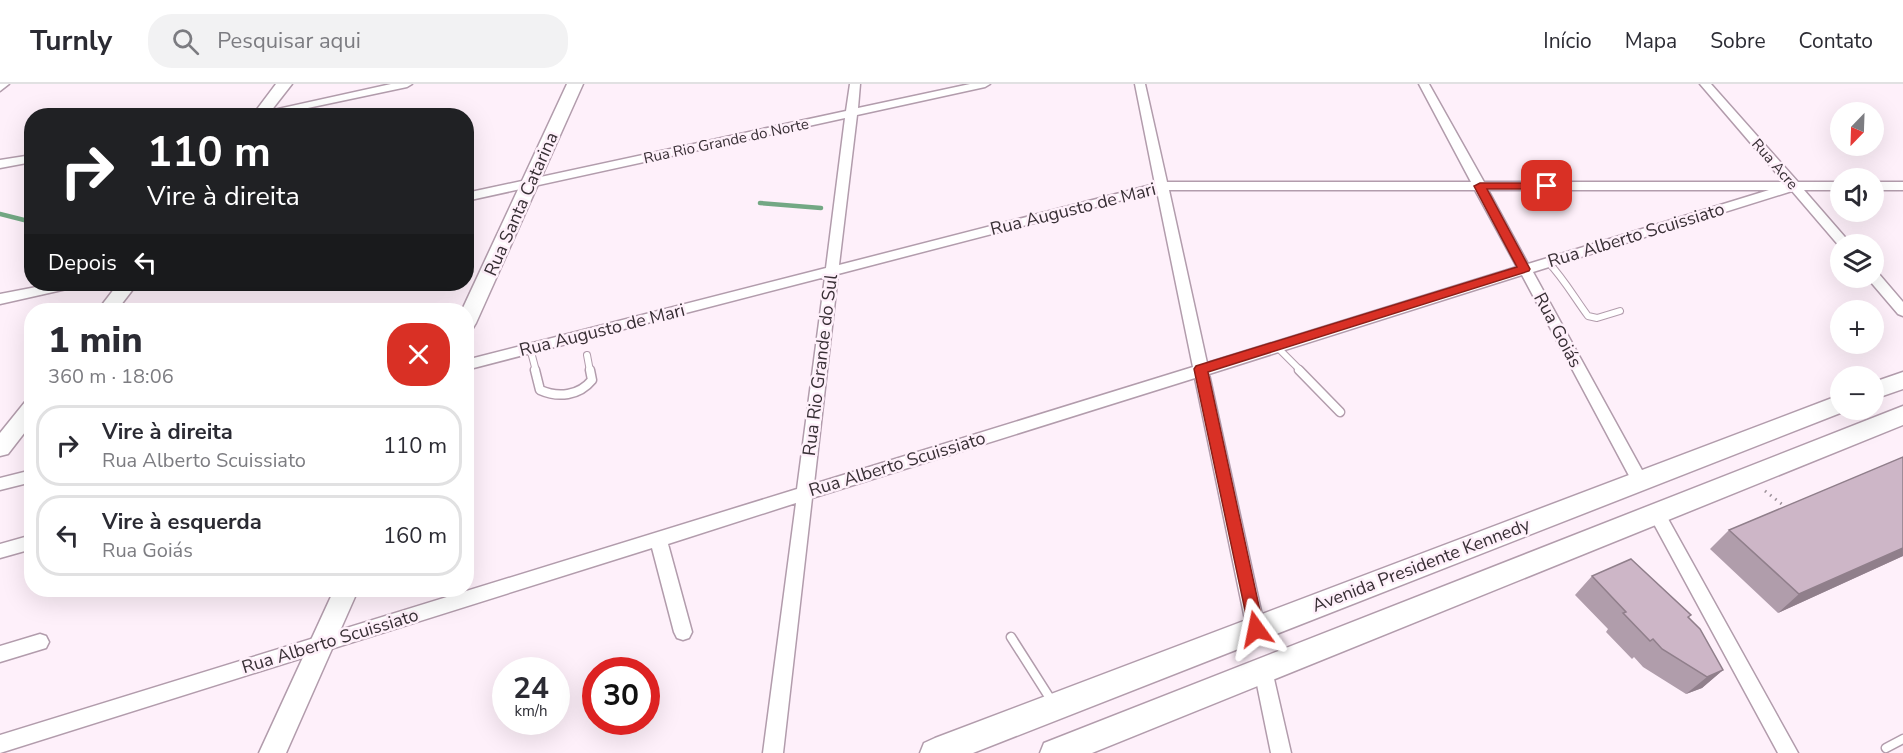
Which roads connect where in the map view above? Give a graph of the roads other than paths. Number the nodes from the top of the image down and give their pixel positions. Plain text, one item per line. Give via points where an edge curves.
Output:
1 (4, 84) edge
2 (284, 84) edge
3 (407, 84) edge
4 (575, 84) edge
5 (855, 84) edge
6 (985, 84) edge
7 (1140, 84) edge
8 (1424, 84) edge
9 (1705, 84) edge
10 (0, 88) edge
11 (263, 108) edge
12 (291, 108) edge
13 (851, 113) junction
14 (24, 160) edge
15 (0, 164) edge
16 (530, 183) junction
17 (1162, 186) junction
18 (1480, 186) junction
19 (1794, 186) junction
20 (1830, 186) edge
21 (1884, 186) edge
22 (1903, 186) edge
23 (474, 195) edge
24 (1836, 234) edge
25 (1548, 262) junction
26 (1524, 269) junction
27 (831, 271) junction
28 (1883, 288) edge
29 (38, 291) edge
30 (122, 291) edge
31 (0, 299) edge
32 (113, 303) edge
33 (474, 306) edge
34 (1620, 311) dead end
35 (1903, 311) edge
36 (1276, 346) junction
37 (530, 348) junction
38 (587, 355) dead end
39 (474, 363) edge
40 (1201, 369) junction
41 (1903, 380) edge
42 (1884, 387) edge
43 (1830, 408) edge
44 (1340, 412) dead end
45 (1903, 415) edge
46 (24, 417) edge
47 (0, 448) edge
48 (24, 478) edge
49 (1640, 481) junction
50 (0, 484) edge
51 (804, 493) junction
52 (1656, 513) junction
53 (658, 539) junction
54 (24, 544) edge
55 (0, 550) edge
56 (1459, 551) junction
57 (1473, 587) junction
58 (474, 596) edge
59 (343, 597) edge
60 (472, 597) edge
61 (1256, 629) junction
62 (683, 632) dead end
63 (1011, 637) dead end
64 (40, 642) dead end
65 (321, 644) junction
66 (0, 654) edge
67 (1263, 670) junction
68 (1056, 706) junction
69 (1903, 739) edge
70 (0, 744) edge
71 (1886, 748) dead end
72 (272, 753) edge
73 (773, 753) edge
74 (935, 753) edge
75 (1056, 753) edge
76 (1281, 753) edge
77 (1788, 753) edge

1 - 10 street
2 - 11 street
3 - 12 street
4 - 16 street, Rua Santa Catarina
5 - 13 street, Rua Rio Grande do Sul
6 - 13 street, Rua Rio Grande do Norte
7 - 17 street
8 - 18 street, Rua Goiás
9 - 19 street, Rua Acre
13 - 16 street, Rua Rio Grande do Norte
13 - 27 street, Rua Rio Grande do Sul
14 - 15 street
16 - 23 street, Rua Rio Grande do Norte
16 - 33 street, Rua Santa Catarina
17 - 18 street, Rua Augusto de Mari
17 - 27 street, Rua Augusto de Mari
17 - 40 street
18 - 19 street, Rua Augusto de Mari
18 - 26 street, Rua Goiás
19 - 20 street, Rua Augusto de Mari
19 - 24 street, Rua Acre
19 - 25 street, Rua Alberto Scuissiato
21 - 22 street
25 - 26 street, Rua Alberto Scuissiato
25 - 34 lane via 1567,282 1588,316 1597,318
26 - 36 street, Rua Alberto Scuissiato
26 - 49 street, Rua Goiás
27 - 37 street, Rua Augusto de Mari
27 - 51 street, Rua Rio Grande do Sul
28 - 35 street
29 - 31 street
30 - 32 street
36 - 40 street, Rua Alberto Scuissiato
36 - 44 lane
37 - 38 lane via 540,390 556,396 589,385 592,380
37 - 39 street, Rua Augusto de Mari
40 - 51 street, Rua Alberto Scuissiato
40 - 61 street
41 - 42 main road
43 - 49 main road, Avenida Presidente Kennedy
45 - 52 main road, Avenida Presidente Kennedy
46 - 47 street
48 - 50 street
49 - 56 main road, Avenida Presidente Kennedy
51 - 53 street, Rua Alberto Scuissiato
51 - 73 street, Rua Rio Grande do Sul
52 - 57 main road, Avenida Presidente Kennedy
52 - 77 street
53 - 58 street, Rua Alberto Scuissiato
53 - 62 street
54 - 55 street
56 - 57 main road via 1464,578
56 - 61 main road, Avenida Presidente Kennedy
57 - 67 main road, Avenida Presidente Kennedy
59 - 65 street
60 - 65 street, Rua Alberto Scuissiato
61 - 68 main road, Avenida Presidente Kennedy
63 - 68 lane
64 - 66 street
65 - 70 street, Rua Alberto Scuissiato
65 - 72 street
67 - 75 main road, Avenida Presidente Kennedy
67 - 76 street
68 - 74 main road, Avenida Presidente Kennedy
69 - 71 lane

